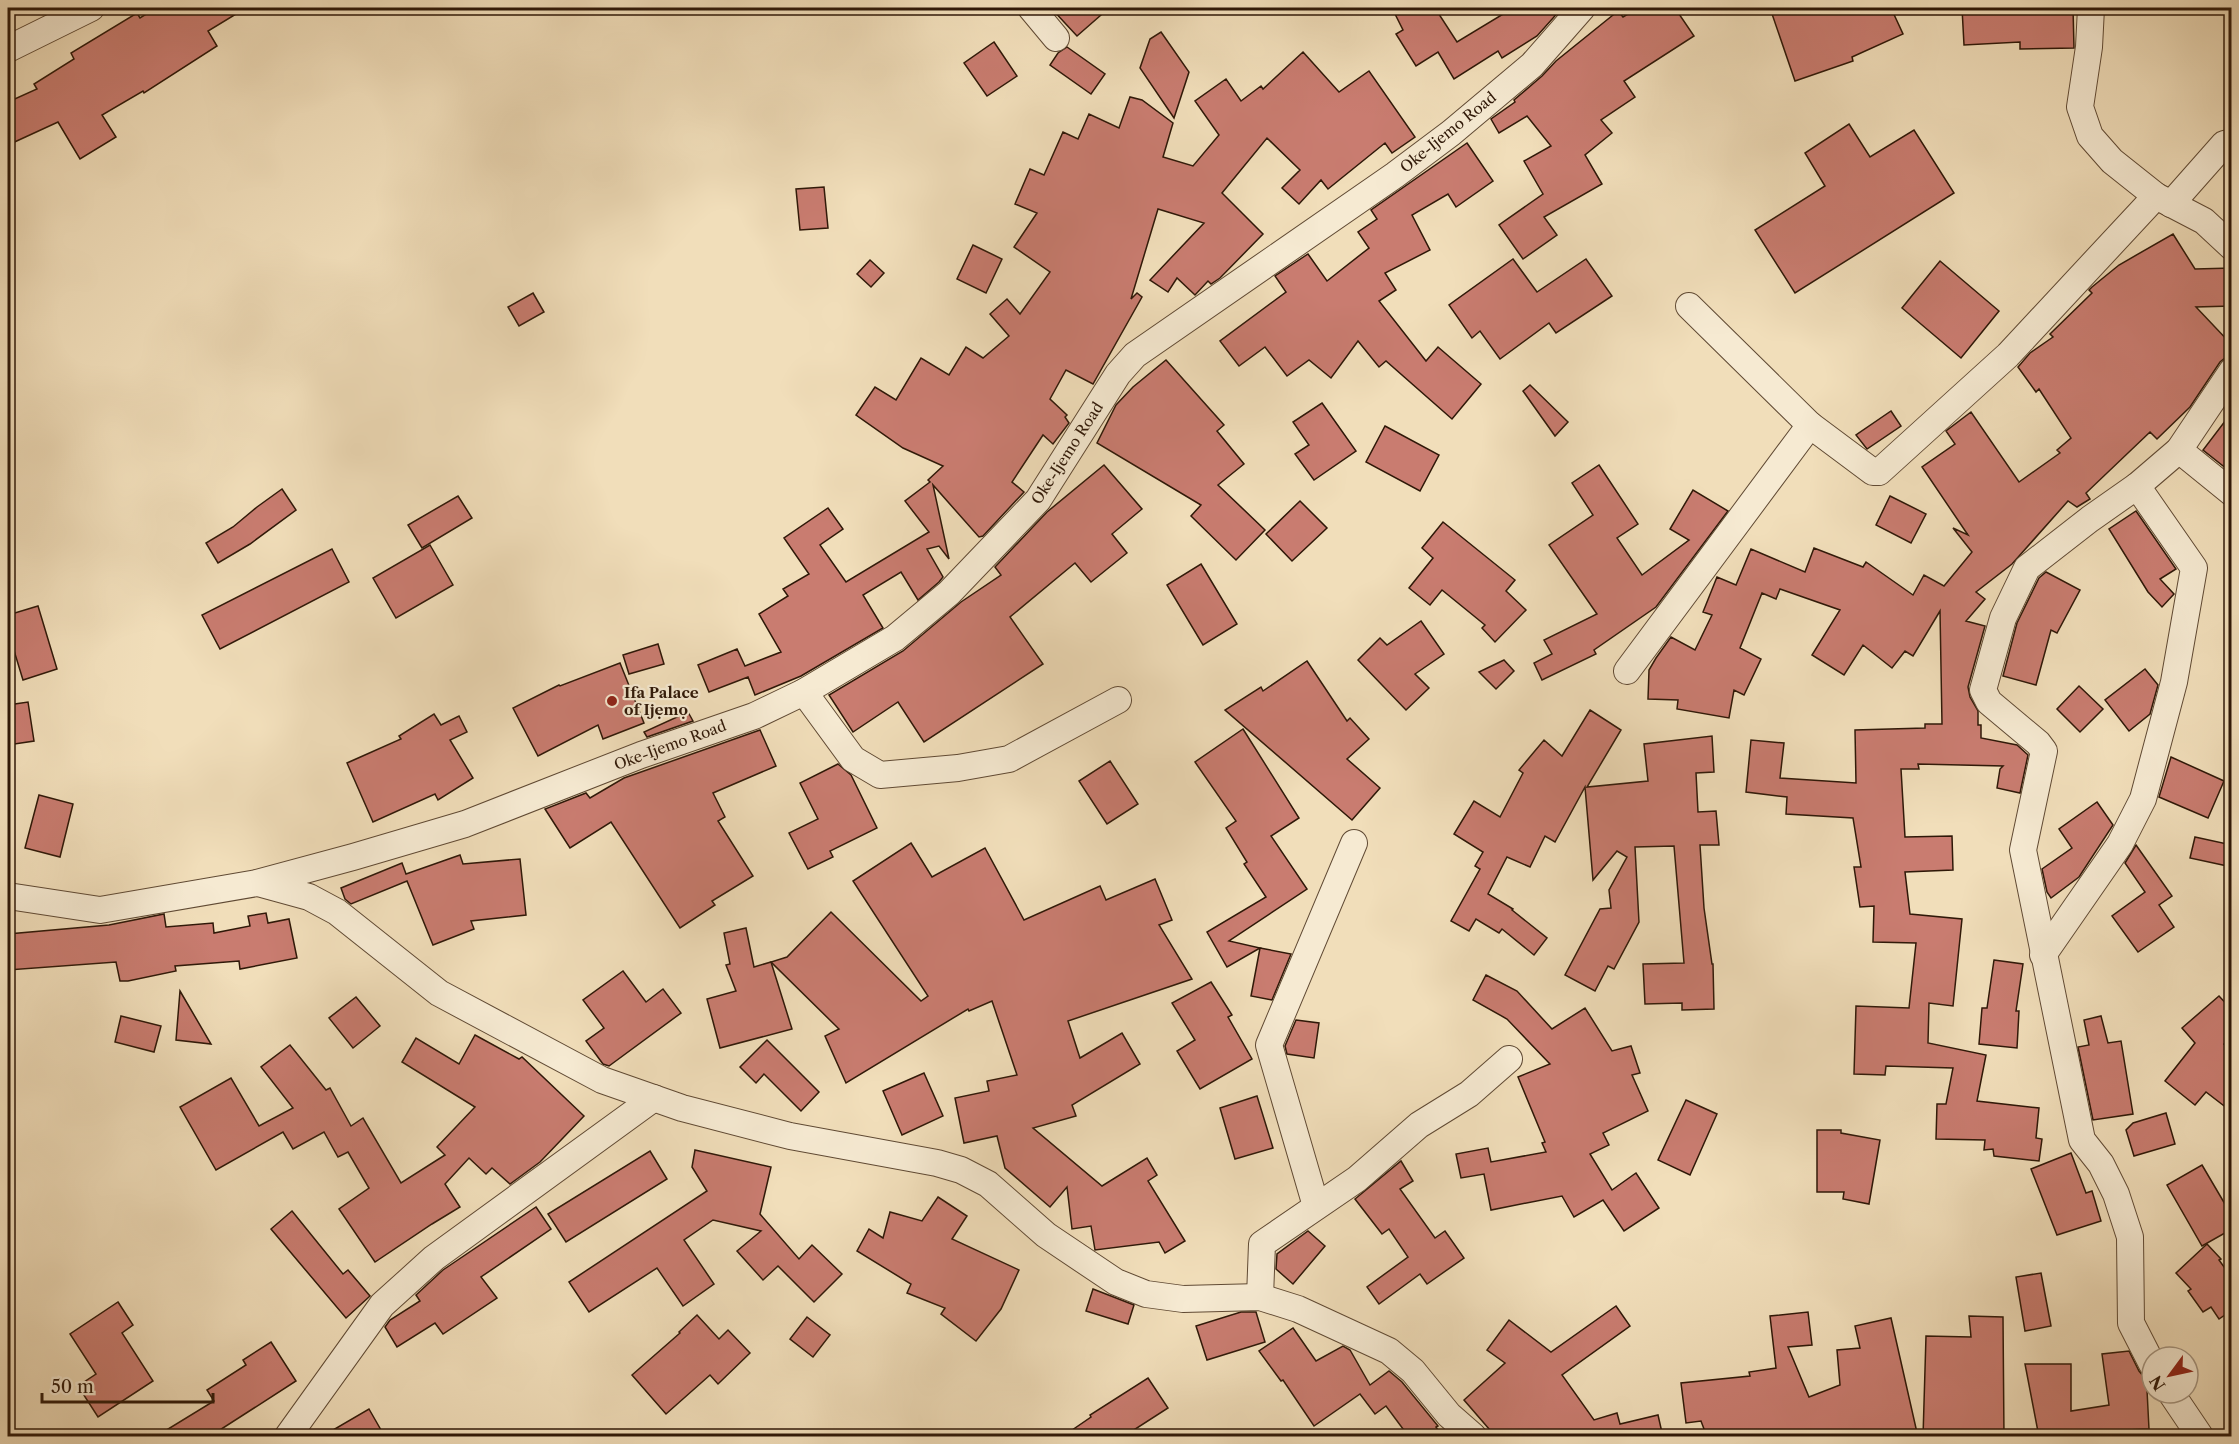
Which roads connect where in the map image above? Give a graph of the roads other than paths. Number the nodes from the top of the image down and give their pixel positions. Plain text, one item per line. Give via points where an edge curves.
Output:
1 (92, 8) edge
2 (1031, 8) edge
3 (1582, 8) edge
4 (2091, 8) edge
5 (1056, 38) dead end
6 (8, 49) edge
7 (2232, 142) edge
8 (2163, 200) junction
9 (2232, 247) edge
10 (1689, 306) dead end
11 (2232, 372) edge
12 (1810, 425) junction
13 (2179, 450) junction
14 (2137, 486) junction
15 (2232, 493) edge
16 (1627, 671) dead end
17 (804, 692) junction
18 (1118, 700) dead end
19 (1354, 843) dead end
20 (257, 883) junction
21 (8, 896) edge
22 (2043, 955) junction
23 (1509, 1059) dead end
24 (654, 1098) junction
25 (1316, 1206) junction
26 (1260, 1297) junction
27 (2142, 1345) edge
28 (2179, 1405) edge
29 (288, 1437) edge
30 (1473, 1437) edge
31 (2200, 1437) edge

1 - 6 street
2 - 5 street
3 - 17 street, Oke-Ijemo Road via 1532,65 1451,133 1135,355 1038,500 949,593 895,639
4 - 8 street via 2079,107 2090,136 2112,161
7 - 8 street via 2224,144
8 - 9 street via 2204,221
8 - 12 street via 2008,355 1884,469 1873,472
10 - 12 street
11 - 13 street
12 - 16 street
13 - 14 street
13 - 15 street
14 - 22 street via 2194,568 2174,682 2143,799 2120,844
14 - 22 street via 2027,568 2003,618 1985,678 1983,690 1989,702 2044,751 2023,850
17 - 18 street via 853,759 880,775 1009,759
17 - 20 street, Oke-Ijemo Road via 754,716 640,755 465,824
19 - 25 street via 1269,1045
20 - 21 street, Oke-Ijemo Road via 100,910
20 - 24 street via 309,897 337,912 440,993 602,1080
22 - 27 street via 2082,1140 2111,1184 2130,1237 2131,1323
23 - 25 street via 1469,1094 1419,1125 1357,1179
24 - 26 street via 790,1136 961,1170 988,1184 1046,1235 1116,1282 1146,1294 1184,1299
24 - 29 street via 434,1258 382,1305
25 - 26 street via 1262,1244
26 - 30 street via 1298,1309 1389,1351 1413,1371
28 - 31 street

